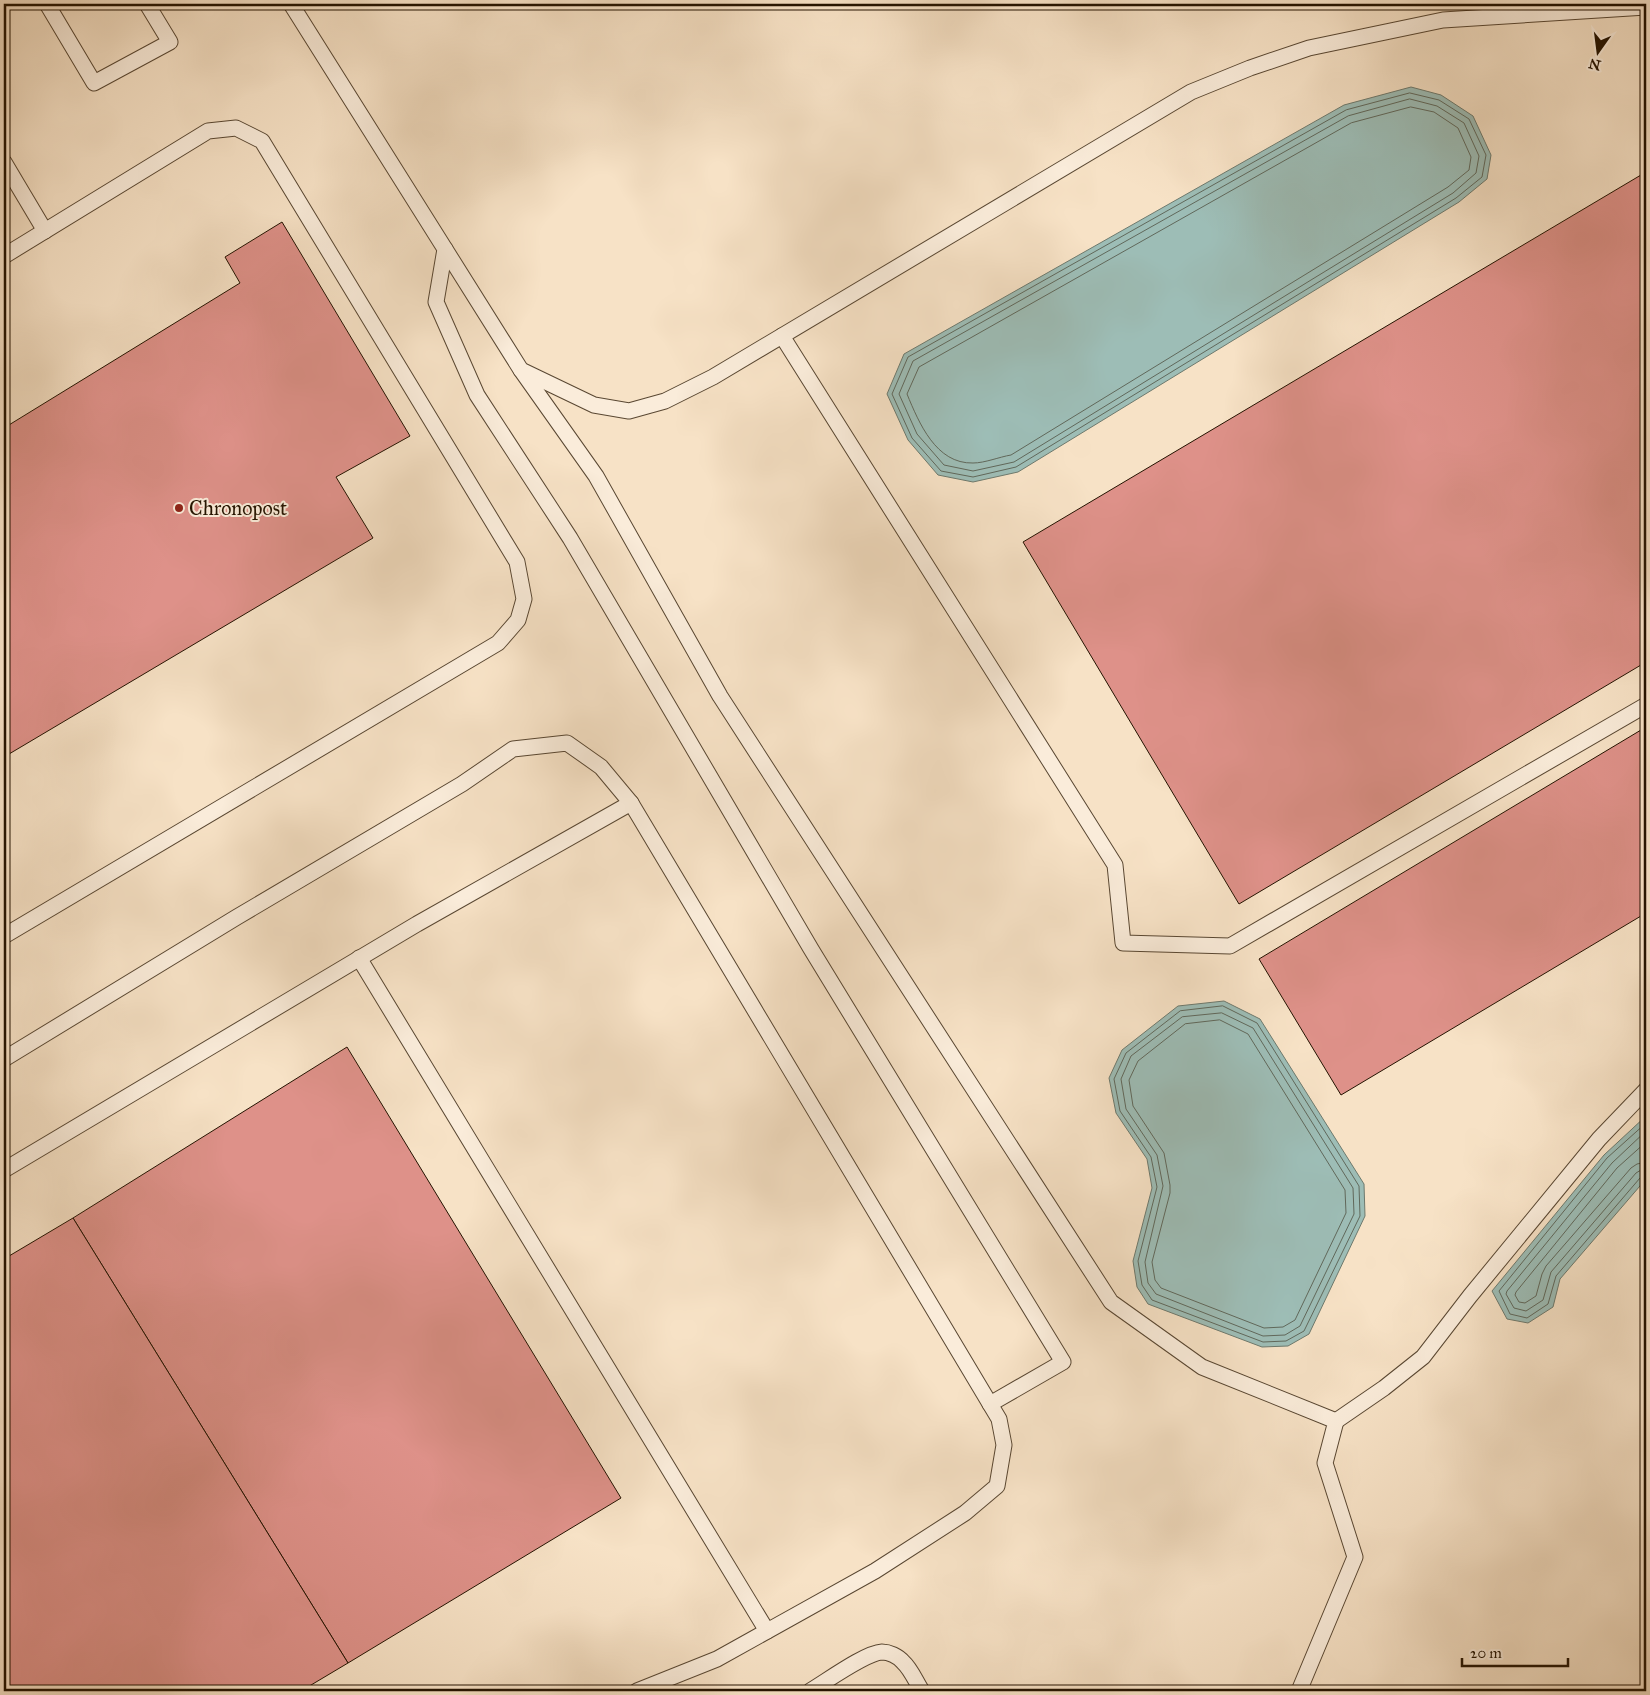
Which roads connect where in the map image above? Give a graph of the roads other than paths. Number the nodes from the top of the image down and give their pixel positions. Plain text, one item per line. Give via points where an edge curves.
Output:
1 (47, 4) edge
2 (148, 4) edge
3 (291, 4) edge
4 (1646, 8) edge
5 (4, 162) edge
6 (45, 231) junction
7 (445, 249) junction
8 (4, 256) edge
9 (782, 336) junction
10 (521, 370) junction
11 (1646, 705) edge
12 (631, 803) junction
13 (4, 936) edge
14 (359, 958) junction
15 (4, 1059) edge
16 (1646, 1090) edge
17 (4, 1170) edge
18 (990, 1404) junction
19 (1336, 1421) junction
20 (767, 1631) junction
21 (637, 1691) edge
22 (810, 1691) edge
23 (922, 1691) edge
24 (1299, 1691) edge

1 - 2 lane via 94,83 170,42
3 - 7 lane
4 - 9 lane via 1443,20 1309,48 1250,68 1191,92
5 - 6 lane
6 - 8 lane
6 - 13 lane via 208,131 236,128 262,141 517,562 524,599 518,620 498,643
7 - 10 lane
7 - 18 lane via 436,302 477,394 570,538 811,949 1063,1362
9 - 10 lane via 665,401 629,411 594,405
9 - 11 lane via 1115,865 1123,943 1230,946
10 - 19 lane via 596,476 720,696 1111,1302 1202,1367
12 - 14 lane
12 - 15 lane via 601,767 567,743 513,750 462,784
12 - 18 lane
14 - 17 lane
14 - 20 lane
16 - 19 lane via 1599,1139 1423,1357
18 - 20 lane via 999,1419 1004,1445 997,1486 964,1514 875,1571
19 - 24 lane via 1325,1463 1355,1557
20 - 21 lane via 717,1659
22 - 23 lane via 875,1653 885,1652 904,1662

